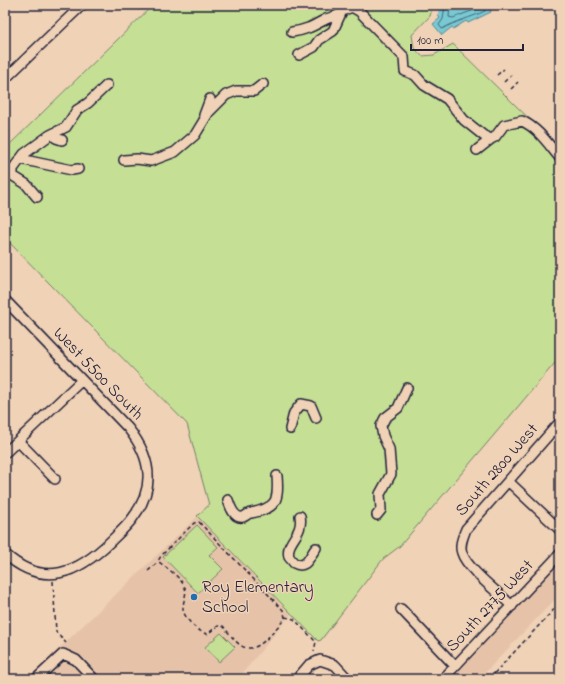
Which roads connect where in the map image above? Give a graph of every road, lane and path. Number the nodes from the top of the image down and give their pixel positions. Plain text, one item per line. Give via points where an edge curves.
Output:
1 (82, 5) edge
2 (357, 7) edge
3 (337, 17) junction
4 (292, 32) dead end
5 (299, 55) dead end
6 (504, 69) dead end
7 (497, 75) dead end
8 (511, 75) dead end
9 (5, 79) edge
10 (504, 82) dead end
11 (518, 82) dead end
12 (263, 84) dead end
13 (107, 85) dead end
14 (511, 89) dead end
15 (56, 132) junction
16 (491, 138) junction
17 (62, 140) dead end
18 (477, 150) dead end
19 (560, 158) edge
20 (20, 159) junction
21 (124, 160) dead end
22 (78, 169) dead end
23 (37, 197) dead end
24 (5, 300) edge
25 (82, 380) junction
26 (407, 388) dead end
27 (316, 418) dead end
28 (560, 422) edge
29 (290, 429) dead end
30 (18, 441) junction
31 (5, 453) edge
32 (277, 476) dead end
33 (55, 479) dead end
34 (508, 481) junction
35 (228, 500) dead end
36 (377, 515) dead end
37 (300, 516) dead end
38 (560, 530) edge
39 (316, 548) dead end
40 (5, 554) edge
41 (560, 554) edge
42 (158, 561) junction
43 (148, 571) dead end
44 (53, 580) dead end
45 (560, 603) edge
46 (512, 606) junction
47 (401, 609) dead end
48 (285, 617) junction
49 (66, 643) dead end
50 (314, 651) dead end
51 (455, 666) junction
52 (36, 679) edge
53 (94, 679) edge
54 (297, 679) edge
55 (348, 679) edge
56 (443, 679) edge
57 (489, 679) edge

1 - 9 street
2 - 3 street via 344,9
2 - 16 street via 404,57 405,70 408,73 415,75 424,85 447,99 469,127
3 - 4 street via 327,19 315,27
3 - 5 street via 333,31 314,47
6 - 7 path
8 - 10 path
11 - 14 path
12 - 21 street via 254,91 229,94 209,105 195,135 174,152 151,162 138,159
13 - 15 street via 77,110 66,127
15 - 17 street via 56,138
15 - 20 street
16 - 18 street
16 - 19 street via 497,136 504,124 522,121 530,125
20 - 22 street via 72,170
20 - 23 street via 12,171 13,176 26,184
24 - 25 street, West 5500 South
25 - 30 street
25 - 40 street, West 5500 South via 140,443 147,460 148,480 141,507 131,521 96,555 66,572 41,573 25,567
26 - 36 street via 398,408 385,418 381,426 390,452 391,474 380,494 381,510
27 - 29 street via 311,406 301,404 294,413
28 - 34 street, South 2800 West
30 - 31 street
30 - 33 street
32 - 35 street via 278,492 275,500 263,511 238,517
34 - 38 street
34 - 46 street, South 2800 West via 466,529 461,540 461,552 467,563
37 - 39 street via 300,528 290,546 289,557 294,563 304,565
41 - 46 street, South 2775 West
42 - 43 path
42 - 48 path via 194,523 199,522 283,610
42 - 48 path via 183,584 186,591 183,609 186,617 202,632 207,634 218,626 223,626 241,646 254,648 260,645
44 - 49 path via 56,632
45 - 57 path
46 - 51 street, South 2775 West
47 - 51 street
48 - 50 path via 294,619 316,642
51 - 56 street, South 2775 West
52 - 53 street via 63,654 76,660
54 - 55 street via 310,665 320,660 326,660 334,665

